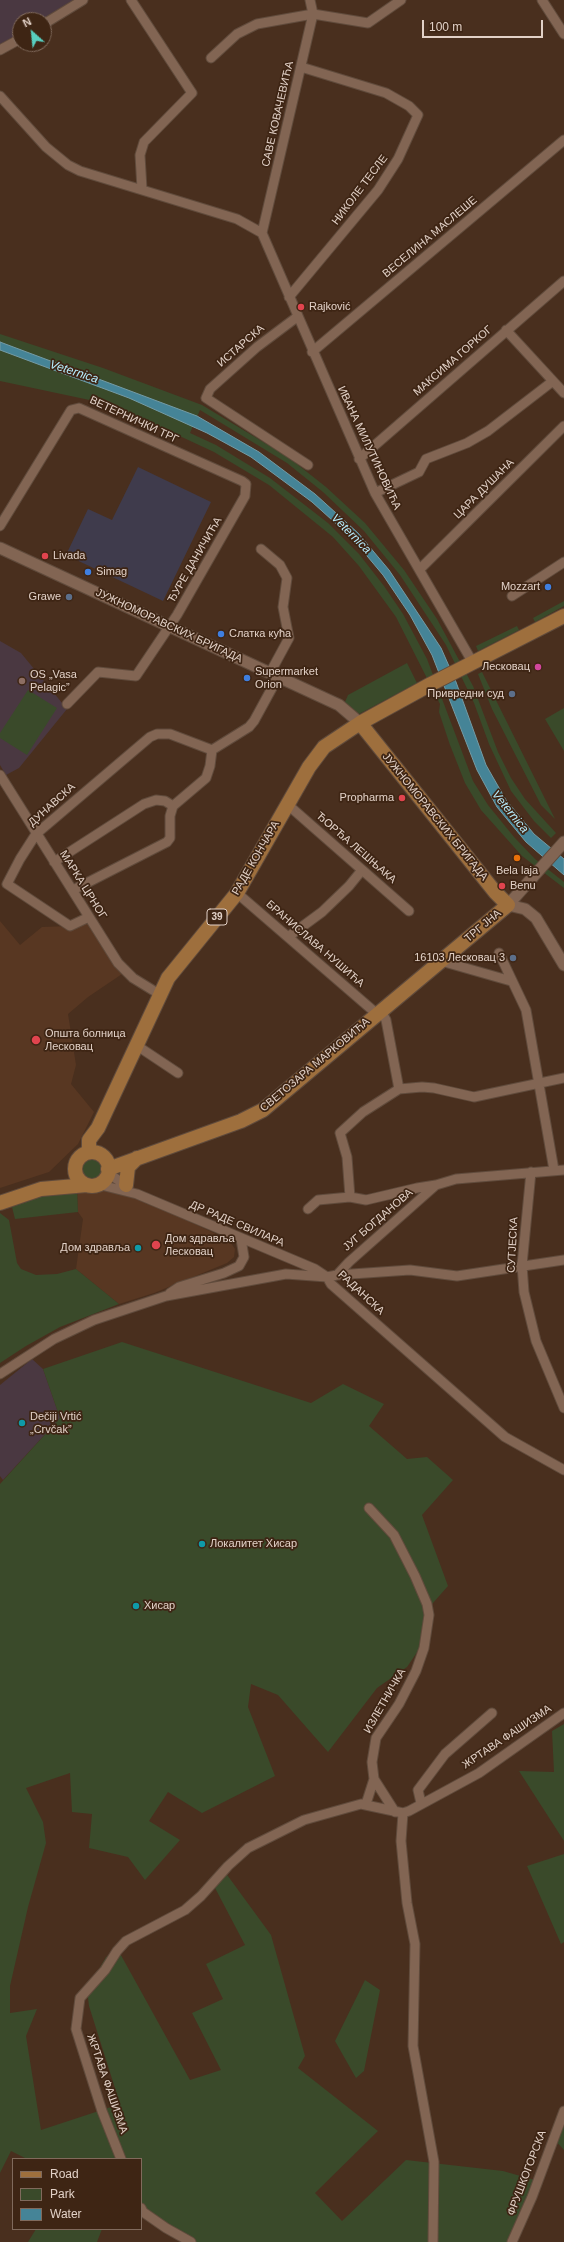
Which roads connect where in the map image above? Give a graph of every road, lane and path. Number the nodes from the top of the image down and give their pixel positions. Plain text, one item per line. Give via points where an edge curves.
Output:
1 (83, 0) edge
2 (131, 0) edge
3 (310, 0) edge
4 (401, 0) edge
5 (542, 0) edge
6 (313, 14) junction
7 (52, 19) edge
8 (564, 34) edge
9 (12, 43) edge
10 (0, 50) edge
11 (210, 58) dead end
12 (301, 67) junction
13 (0, 96) edge
14 (564, 140) edge
15 (142, 189) junction
16 (262, 233) junction
17 (564, 281) edge
18 (289, 297) junction
19 (297, 317) junction
20 (506, 330) junction
21 (312, 352) junction
22 (553, 381) junction
23 (564, 393) edge
24 (564, 426) edge
25 (179, 454) joint
26 (359, 459) junction
27 (308, 465) dead end
28 (375, 493) junction
29 (0, 526) edge
30 (0, 548) edge
31 (261, 549) dead end
32 (564, 562) edge
33 (420, 569) junction
34 (512, 596) dead end
35 (564, 616) edge
36 (171, 626) junction
37 (468, 665) junction
38 (274, 675) junction
39 (67, 704) dead end
40 (360, 723) junction
41 (212, 750) junction
42 (0, 775) edge
43 (287, 804) junction
44 (172, 806) junction
45 (36, 834) junction
46 (564, 842) edge
47 (54, 862) junction
48 (362, 870) junction
49 (73, 890) junction
50 (237, 893) junction
51 (508, 905) junction
52 (408, 911) dead end
53 (89, 917) junction
54 (288, 937) junction
55 (499, 953) dead end
56 (441, 961) junction
57 (564, 965) edge
58 (512, 981) junction
59 (159, 994) junction
60 (379, 1012) junction
61 (136, 1045) junction
62 (178, 1073) dead end
63 (564, 1078) edge
64 (541, 1085) junction
65 (399, 1090) junction
66 (89, 1152) junction
67 (138, 1158) junction
68 (75, 1170) junction
69 (559, 1170) edge
70 (108, 1171) junction
71 (531, 1172) junction
72 (92, 1185) junction
73 (126, 1185) junction
74 (436, 1185) junction
75 (41, 1189) junction
76 (137, 1194) junction
77 (350, 1197) junction
78 (0, 1203) edge
79 (308, 1209) dead end
80 (241, 1239) junction
81 (564, 1260) edge
82 (522, 1265) junction
83 (337, 1275) junction
84 (327, 1277) junction
85 (166, 1296) junction
86 (0, 1374) edge
87 (564, 1408) edge
88 (564, 1470) edge
89 (369, 1508) dead end
90 (492, 1713) dead end
91 (564, 1713) edge
92 (374, 1779) junction
93 (366, 1804) junction
94 (421, 1804) junction
95 (399, 1812) junction
96 (564, 2111) edge
97 (121, 2158) edge
98 (142, 2210) edge
99 (191, 2242) edge
100 (433, 2242) edge
101 (512, 2242) edge

1 - 7 street
2 - 15 street via 192,94 144,142 140,155
3 - 6 street, САВЕ КОВАЧЕВИЋА
4 - 6 street via 368,23
5 - 8 street
6 - 11 street via 291,16 250,26
6 - 12 street, САВЕ КОВАЧЕВИЋА
9 - 10 street
12 - 16 street, САВЕ КОВАЧЕВИЋА
12 - 18 street, НИКОЛЕ ТЕСЛЕ via 386,93 409,106 418,115 398,159 378,190
13 - 15 street via 46,147 68,165 80,171
14 - 21 street, ВЕСЕЛИНА МАСЛЕШЕ
15 - 16 street via 237,219
16 - 18 street, ИВАНА МИЛУТИНОВИЋА
17 - 20 street, МАКСИМА ГОРКОГ
18 - 19 street, ИВАНА МИЛУТИНОВИЋА
19 - 21 street, ИВАНА МИЛУТИНОВИЋА
19 - 27 street, ИСТАРСКА via 257,347 210,389 206,398
20 - 22 street
20 - 26 street, МАКСИМА ГОРКОГ
21 - 26 street, ИВАНА МИЛУТИНОВИЋА
22 - 23 street
22 - 28 street via 488,431 467,443 426,459 419,472
24 - 33 street, ЦАРА ДУШАНА
25 - 29 street, ВЕТЕРНИЧКИ ТРГ via 90,412 79,408 72,410
25 - 36 street, ЂУРЕ ДАНИЧИЋА via 242,480 247,489
26 - 28 street, ИВАНА МИЛУТИНОВИЋА
28 - 33 street, ИВАНА МИЛУТИНОВИЋА
30 - 36 street, ЈУЖНОМОРАВСКИХ БРИГАДА
31 - 38 street via 280,565 288,578 283,607 289,638
32 - 34 street
33 - 37 street, ИВАНА МИЛУТИНОВИЋА
35 - 37 main road, 39
36 - 38 street, ЈУЖНОМОРАВСКИХ БРИГАДА
36 - 39 street, ЂУРЕ ДАНИЧИЋА via 136,676 98,672
37 - 40 main road, 39
38 - 40 street, ЈУЖНОМОРАВСКИХ БРИГАДА via 339,705
38 - 41 street via 249,727
40 - 43 main road, РАДЕ КОНЧАРА / 39 via 324,747 308,767
40 - 51 main road, ЈУЖНОМОРАВСКИХ БРИГАДА
41 - 44 street via 206,778
41 - 45 street, ДУНАВСКА via 170,734 150,737
42 - 45 street, МАРКА ЦРНОГ
43 - 48 street, ЂОРЂА ЛЕШЊАКА
43 - 50 main road, РАДЕ КОНЧАРА / 39
44 - 47 street via 165,801 156,800 144,804
44 - 49 street via 170,838 167,842
45 - 47 street, МАРКА ЦРНОГ
45 - 53 street, ДУНАВСКА via 13,870 8,884 70,926
46 - 51 street, ТРГ ЈНА
47 - 49 street, МАРКА ЦРНОГ
48 - 52 street, ЂОРЂА ЛЕШЊАКА
48 - 54 street via 322,912
49 - 53 street, МАРКА ЦРНОГ
50 - 54 street, БРАНИСЛАВА НУШИЋА
50 - 59 main road, РАДЕ КОНЧАРА / 39 via 168,978
51 - 56 main road, ТРГ ЈНА
51 - 57 street via 525,910 536,918
53 - 59 street, МАРКА ЦРНОГ via 125,972
54 - 60 street, БРАНИСЛАВА НУШИЋА
55 - 58 street
56 - 58 street
56 - 60 main road, СВЕТОЗАРА МАРКОВИЋА
58 - 64 street via 526,1010
59 - 61 main road, РАДЕ КОНЧАРА / 39
60 - 65 street via 386,1020
60 - 67 main road, СВЕТОЗАРА МАРКОВИЋА via 263,1110 241,1121
61 - 62 street
61 - 66 main road, РАДЕ КОНЧАРА / 39 via 98,1128 89,1140
63 - 64 street
64 - 65 street via 474,1097 434,1088
64 - 69 street
65 - 77 street via 363,1112 340,1133 347,1157
66 - 68 main road via 78,1159
66 - 70 main road via 103,1156
67 - 70 main road, СВЕТОЗАРА МАРКОВИЋА
67 - 73 main road via 128,1167
68 - 72 main road via 79,1179
68 - 75 main road
69 - 71 street, ЈУГ БОГДАНОВА
70 - 72 main road via 106,1178
70 - 73 street
71 - 74 street, ЈУГ БОГДАНОВА via 456,1179
71 - 82 street, СУТЈЕСКА
72 - 75 main road
72 - 76 street
73 - 76 street
74 - 77 street, ЈУГ БОГДАНОВА via 366,1200
74 - 83 street, ЈУГ БОГДАНОВА
75 - 78 main road
76 - 80 street, ДР РАДЕ СВИЛАРА
77 - 79 street, ЈУГ БОГДАНОВА via 318,1200
80 - 84 street, ДР РАДЕ СВИЛАРА via 315,1268
80 - 85 street via 244,1257 239,1266 179,1287
81 - 82 street
82 - 83 street via 457,1276 410,1270
82 - 87 street, СУТЈЕСКА via 530,1324
83 - 84 street
84 - 85 street, РАДАНСКА via 286,1274
84 - 88 street, РАДАНСКА via 331,1284 497,1430 516,1444
85 - 86 street, РАДАНСКА via 94,1320 54,1339
89 - 92 street, ИЗЛЕТНИЧКА via 394,1535 415,1576 429,1615 424,1648 416,1671 399,1704 376,1738 372,1762
90 - 94 street, ЖРТАВА ФАШИЗМА via 445,1754 418,1790
91 - 94 street, ЖРТАВА ФАШИЗМА via 479,1773
92 - 93 street, ИЗЛЕТНИЧКА
92 - 95 street
93 - 95 street, ЖРТАВА ФАШИЗМА
93 - 97 street, ЖРТАВА ФАШИЗМА via 304,1820 248,1848 185,1910 126,1941 80,1998 76,2029 102,2111
94 - 95 street, ЖРТАВА ФАШИЗМА
95 - 100 street via 407,1903 415,1944 413,2046 434,2162
96 - 101 street, ФРУШКОГОРСКА
98 - 99 street

